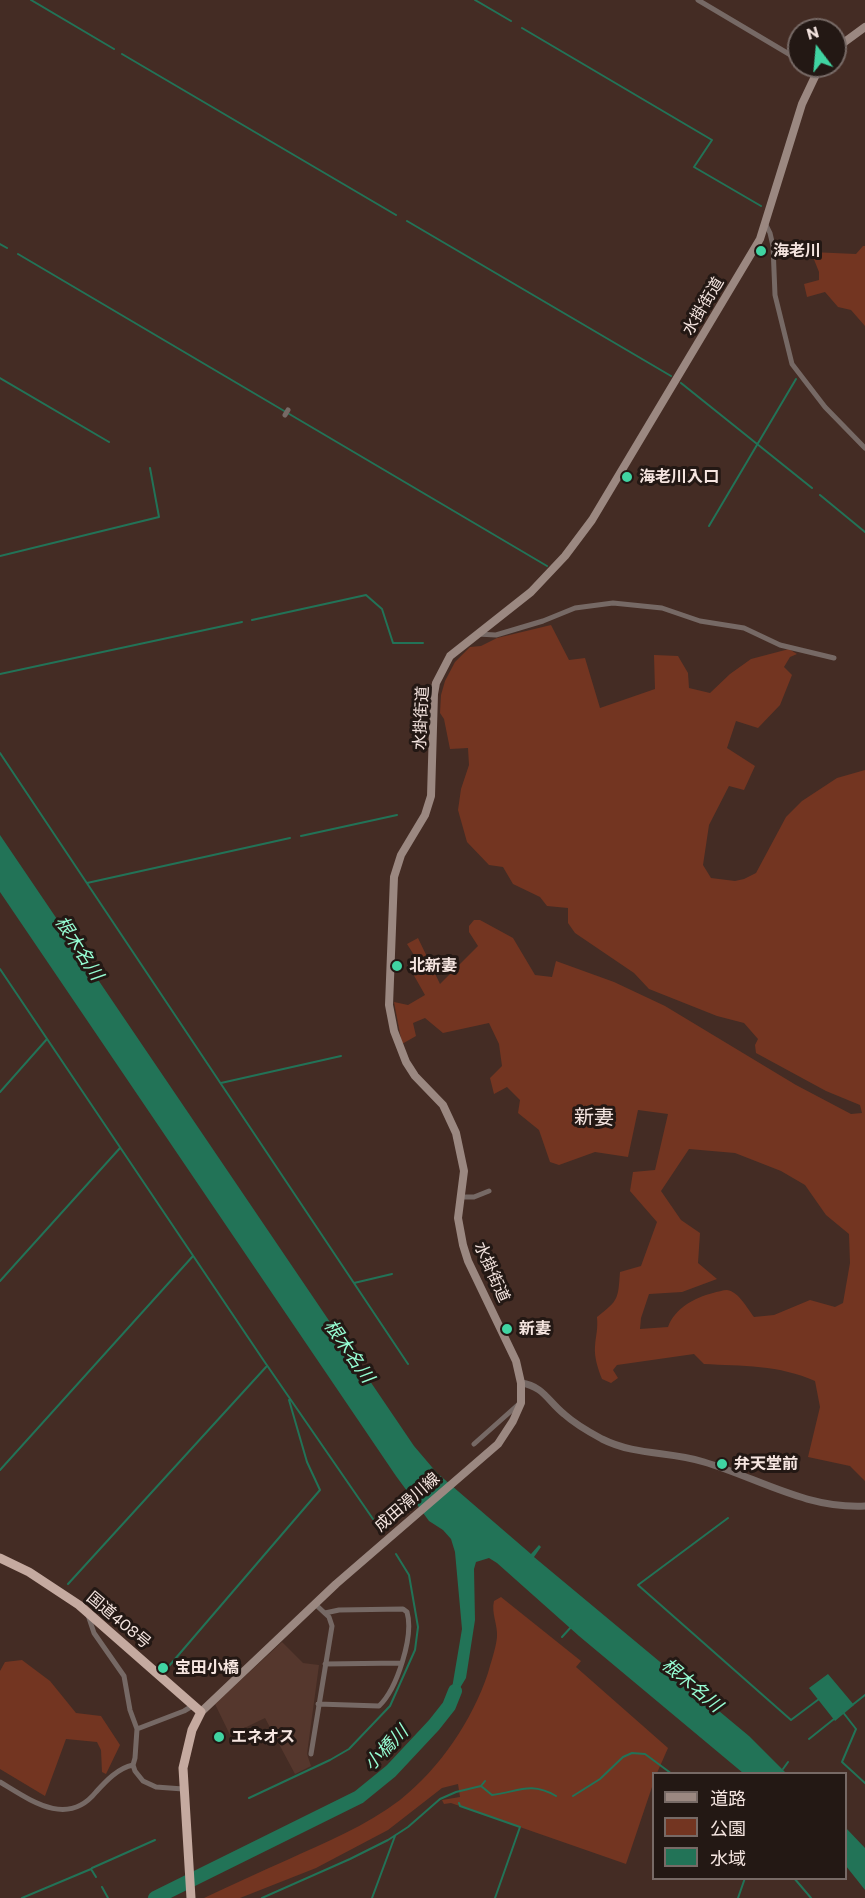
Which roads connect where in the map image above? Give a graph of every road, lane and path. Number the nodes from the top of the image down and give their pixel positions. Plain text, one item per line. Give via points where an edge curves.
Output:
1 (698, 0) edge
2 (865, 27) edge
3 (847, 40) edge
4 (787, 53) edge
5 (811, 78) edge
6 (765, 223) junction
7 (865, 448) edge
8 (477, 634) junction
9 (834, 658) dead end
10 (489, 1191) dead end
11 (460, 1197) junction
12 (521, 1383) junction
13 (521, 1403) junction
14 (474, 1444) dead end
15 (498, 1444) joint
16 (865, 1506) edge
17 (0, 1558) edge
18 (315, 1604) junction
19 (87, 1611) junction
20 (325, 1613) junction
21 (400, 1663) junction
22 (325, 1664) junction
23 (318, 1704) junction
24 (198, 1708) junction
25 (137, 1729) junction
26 (311, 1754) dead end
27 (133, 1765) junction
28 (0, 1782) edge
29 (183, 1789) junction
30 (191, 1898) edge

1 - 4 street
2 - 3 main road
5 - 6 main road, 水掛街道
6 - 7 street via 773,246 775,295 792,363 825,407
6 - 8 main road, 水掛街道 via 760,239 582,534 531,592
8 - 9 street via 496,635 575,608 613,603 662,609 700,621 744,628 780,645
8 - 11 main road, 水掛街道 via 450,657 436,683 431,796 425,815 397,865 392,896 389,1005 394,1031 406,1062 443,1105 456,1133 464,1171
10 - 11 street
11 - 12 main road, 水掛街道 via 459,1218 468,1261 516,1361
12 - 13 main road, 水掛街道
12 - 16 street via 534,1385 572,1420 618,1447 702,1461 813,1502
13 - 14 street
13 - 15 main road, 水掛街道
15 - 18 main road, 成田滑川線
17 - 19 highway, 国道408号
18 - 20 street
18 - 24 main road
19 - 24 highway, 国道408号
19 - 25 street via 94,1633 124,1676
20 - 21 street via 405,1609 409,1629
20 - 22 street via 332,1626
21 - 22 street
21 - 23 street via 389,1695 379,1706
22 - 23 street
23 - 26 street
24 - 25 street
24 - 29 highway via 184,1758
25 - 27 street
27 - 28 street via 114,1774 84,1803 60,1811 20,1795
27 - 29 street via 138,1776 149,1784
29 - 30 highway

